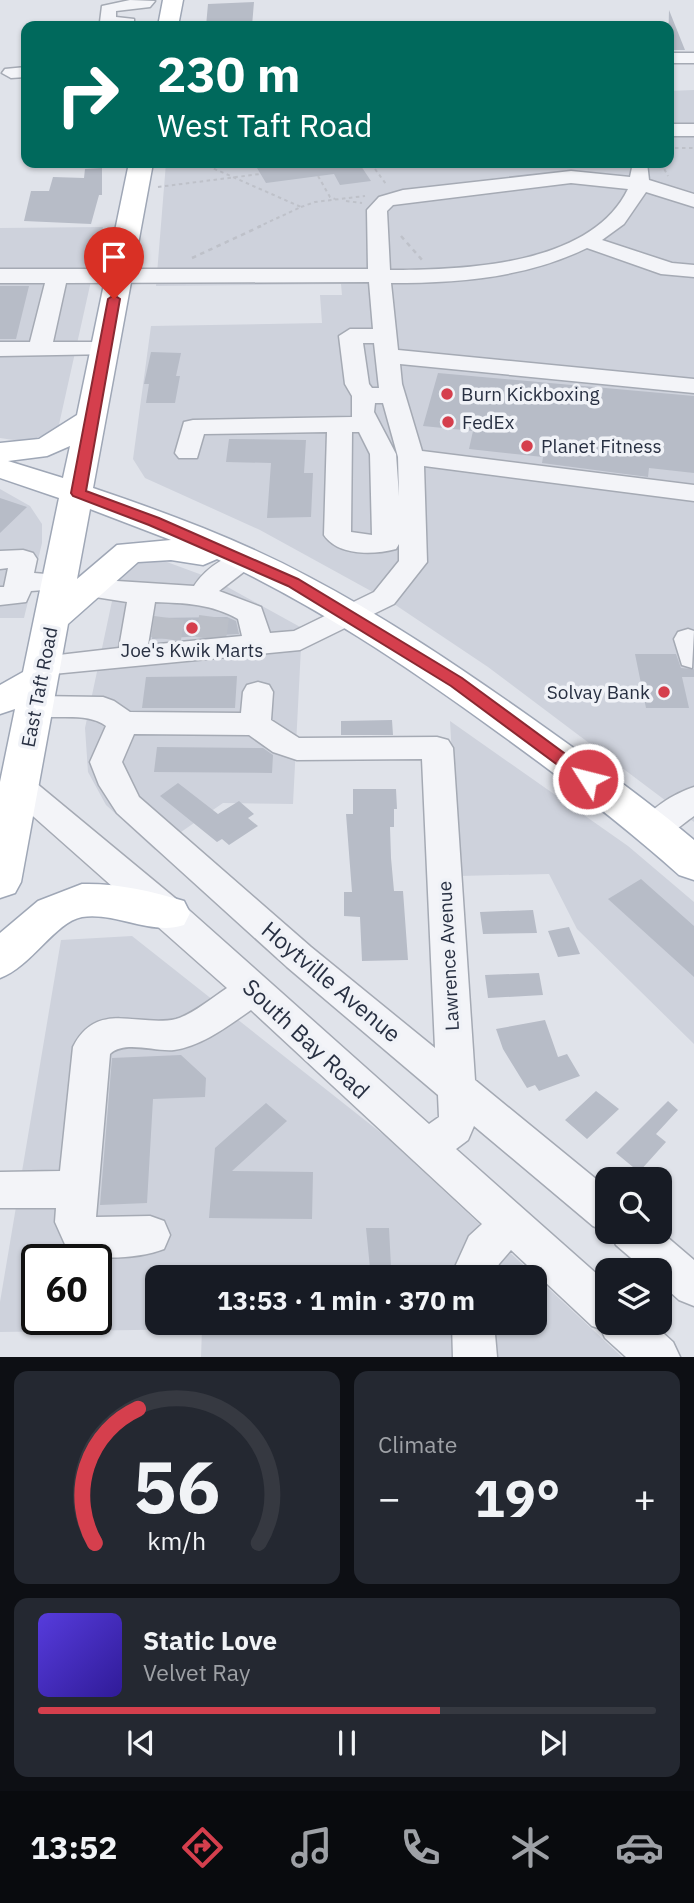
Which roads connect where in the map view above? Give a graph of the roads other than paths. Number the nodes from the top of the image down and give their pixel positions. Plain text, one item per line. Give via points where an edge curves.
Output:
1 (147, 0) edge
2 (173, 0) edge
3 (115, 3) edge
4 (107, 21) edge
5 (151, 21) edge
6 (674, 58) edge
7 (694, 58) edge
8 (674, 130) edge
9 (694, 130) edge
10 (140, 168) edge
11 (640, 173) edge
12 (694, 201) edge
13 (586, 241) junction
14 (694, 271) edge
15 (379, 275) junction
16 (0, 276) edge
17 (57, 276) junction
18 (118, 277) junction
19 (388, 346) junction
20 (0, 349) edge
21 (40, 349) junction
22 (105, 349) junction
23 (694, 386) edge
24 (393, 395) junction
25 (364, 396) junction
26 (92, 418) junction
27 (368, 424) junction
28 (340, 425) junction
29 (0, 452) edge
30 (188, 453) dead end
31 (411, 457) junction
32 (0, 468) edge
33 (78, 493) junction
34 (694, 493) edge
35 (385, 504) junction
36 (412, 504) junction
37 (0, 560) edge
38 (242, 560) junction
39 (73, 585) junction
40 (10, 589) edge
41 (142, 595) junction
42 (349, 614) junction
43 (211, 620) junction
44 (168, 626) junction
45 (258, 645) junction
46 (132, 655) junction
47 (30, 688) edge
48 (258, 692) dead end
49 (123, 723) junction
50 (255, 724) junction
51 (9, 779) edge
52 (694, 799) edge
53 (654, 828) junction
54 (694, 864) edge
55 (0, 882) edge
56 (169, 913) junction
57 (0, 960) edge
58 (252, 990) junction
59 (457, 1087) junction
60 (427, 1148) junction
61 (78, 1189) junction
62 (0, 1190) edge
63 (595, 1203) edge
64 (509, 1224) junction
65 (150, 1235) dead end
66 (644, 1244) edge
67 (477, 1265) edge
68 (694, 1286) edge
69 (595, 1300) edge
70 (473, 1335) edge
71 (634, 1335) edge
72 (475, 1357) edge
73 (659, 1357) edge

1 - 2 street
1 - 3 street via 144,4
2 - 5 main road
3 - 4 street via 108,9
6 - 7 street
8 - 9 street
10 - 18 main road
11 - 12 street
11 - 13 street via 638,194 623,214
11 - 15 street via 541,178 373,201
13 - 14 street via 669,269
13 - 15 street via 518,266
15 - 18 street
15 - 19 street
16 - 17 street
17 - 18 street
17 - 21 street
18 - 22 main road
19 - 23 street
19 - 24 street
19 - 25 street via 350,336 357,384
20 - 21 street
21 - 22 street
22 - 26 main road
24 - 25 street
24 - 31 street
25 - 27 street via 362,412
26 - 29 main road via 47,447
26 - 33 main road
27 - 28 street
27 - 35 street via 383,454
28 - 30 street via 193,427
28 - 35 street via 337,535 349,543 386,543
31 - 34 street
31 - 36 street
32 - 33 main road
33 - 38 main road
33 - 39 main road
35 - 36 street
36 - 42 street via 413,562 384,597
37 - 40 street via 23,559
38 - 39 main road via 139,550
38 - 42 main road
38 - 43 street via 206,585
39 - 40 street
39 - 41 street
39 - 47 main road, East Taft Road via 52,619
41 - 44 street
41 - 46 street
42 - 45 street via 300,640
42 - 53 main road via 456,682
43 - 44 street
43 - 44 street
43 - 45 street
43 - 45 street via 236,604 251,614
44 - 46 street
46 - 47 street
47 - 49 street via 103,708
47 - 51 main road, East Taft Road
48 - 50 street
49 - 50 street
49 - 59 street, Hoytville Avenue via 106,762 128,806 299,957
50 - 59 street, Lawrence Avenue via 297,749 437,748
51 - 55 main road, East Taft Road
51 - 56 street, South Bay Road
52 - 53 street
53 - 54 main road
56 - 57 main road via 75,902 61,908
56 - 58 street, South Bay Road
58 - 60 street, South Bay Road
58 - 61 street via 180,1034 117,1031 101,1035 92,1046
59 - 60 street, Lawrence Avenue via 454,1128
59 - 63 street, Hoytville Avenue
60 - 64 street, South Bay Road
61 - 62 street
61 - 65 street via 75,1222 82,1237
64 - 67 street via 484,1250
64 - 69 street, South Bay Road
66 - 68 street
70 - 72 street
71 - 73 street

